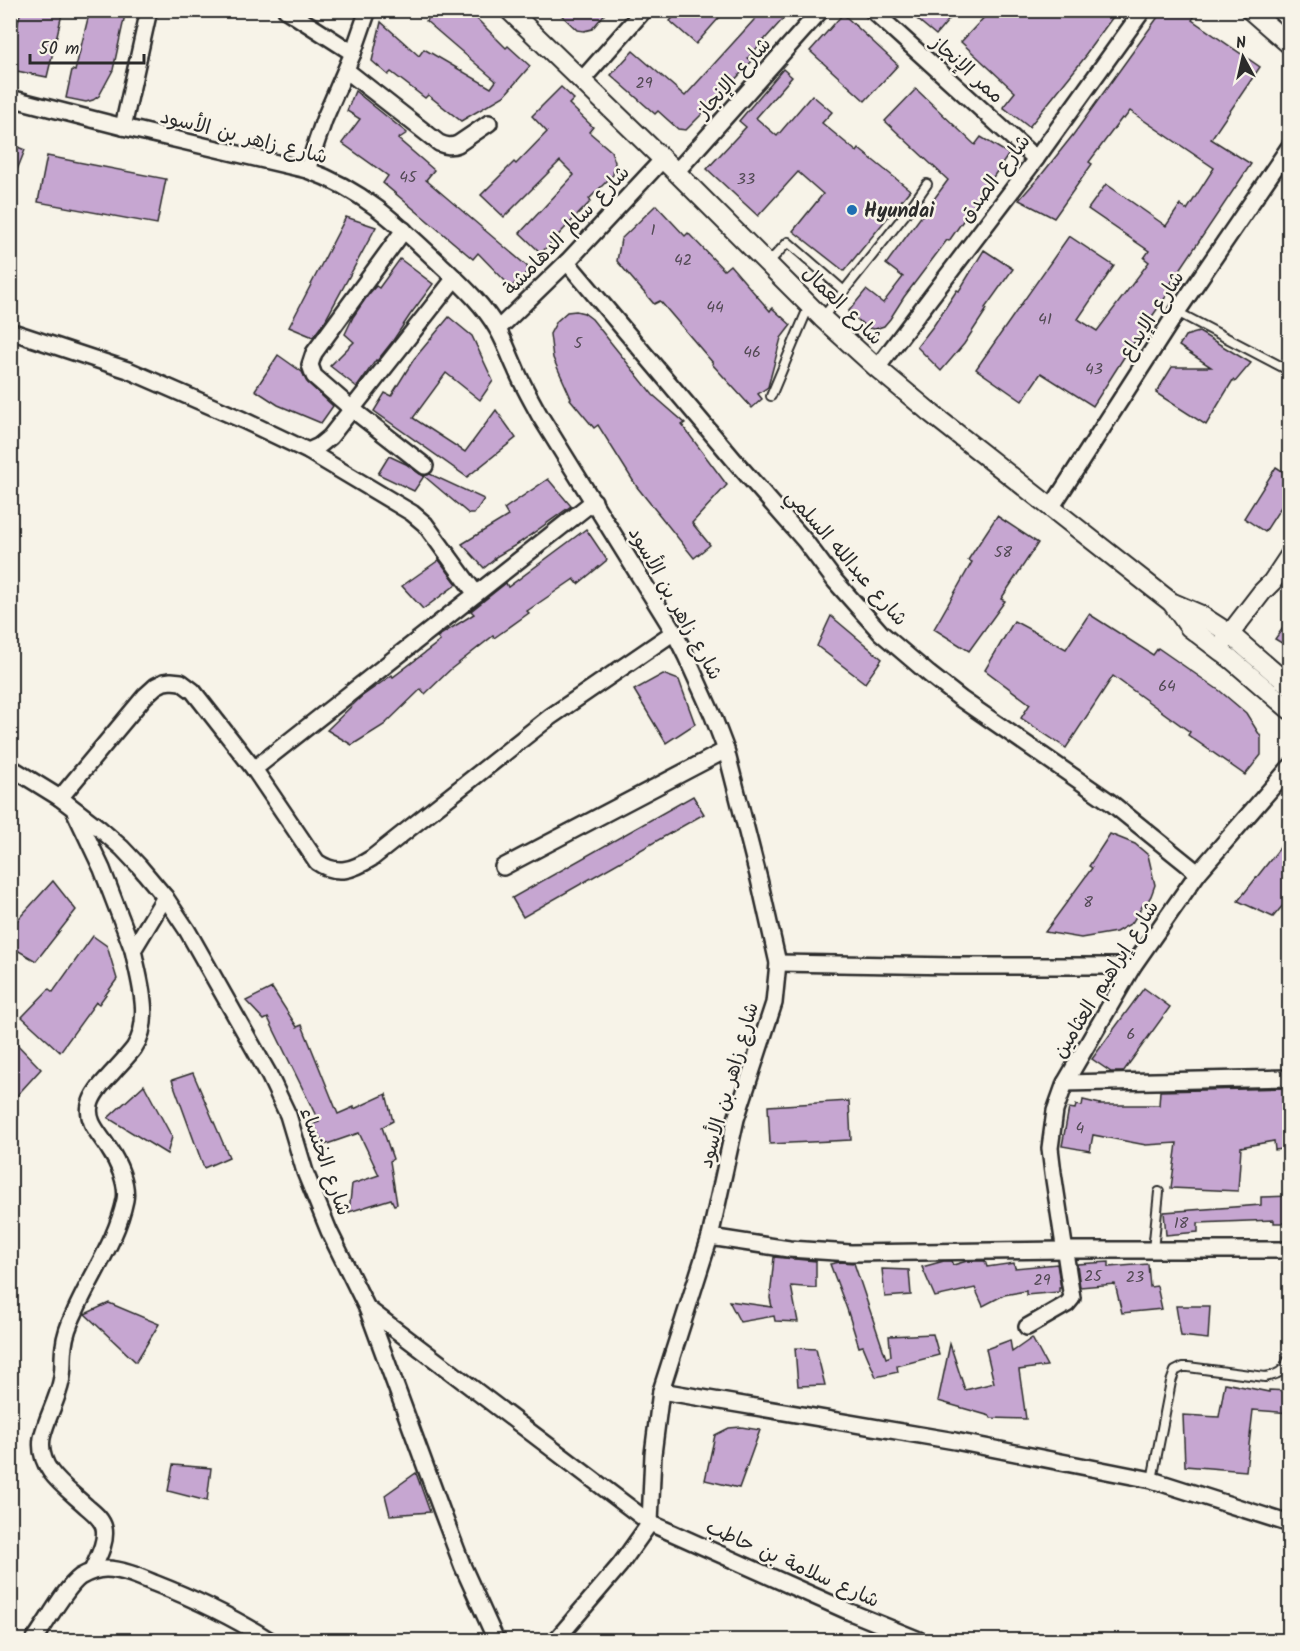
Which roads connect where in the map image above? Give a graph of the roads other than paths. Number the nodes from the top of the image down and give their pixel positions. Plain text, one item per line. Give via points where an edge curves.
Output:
1 (149, 10) edge
2 (286, 10) edge
3 (368, 10) edge
4 (509, 10) edge
5 (644, 10) edge
6 (821, 10) edge
7 (872, 10) edge
8 (1143, 10) edge
9 (1250, 10) edge
10 (1290, 45) edge
11 (353, 53) junction
12 (346, 70) junction
13 (581, 81) junction
14 (10, 98) edge
15 (489, 123) dead end
16 (123, 127) junction
17 (1290, 146) edge
18 (1036, 159) junction
19 (670, 166) junction
20 (307, 170) junction
21 (927, 184) dead end
22 (404, 230) junction
23 (567, 262) junction
24 (768, 263) junction
25 (455, 278) junction
26 (844, 291) junction
27 (815, 312) junction
28 (1178, 312) junction
29 (498, 329) junction
30 (10, 332) edge
31 (877, 368) junction
32 (1290, 370) edge
33 (771, 396) dead end
34 (352, 409) junction
35 (308, 451) junction
36 (425, 466) dead end
37 (594, 501) junction
38 (1051, 508) junction
39 (1290, 555) edge
40 (476, 594) junction
41 (674, 632) junction
42 (1230, 647) junction
43 (1290, 686) edge
44 (1290, 710) edge
45 (726, 750) junction
46 (10, 767) edge
47 (1290, 767) edge
48 (254, 768) junction
49 (66, 803) junction
50 (503, 867) dead end
51 (1198, 873) junction
52 (165, 897) junction
53 (133, 950) junction
54 (778, 963) junction
55 (1132, 966) junction
56 (1290, 1078) edge
57 (1065, 1083) junction
58 (1160, 1192) dead end
59 (710, 1236) junction
60 (1064, 1250) junction
61 (1153, 1250) junction
62 (1290, 1250) edge
63 (368, 1308) junction
64 (1027, 1327) dead end
65 (1290, 1351) edge
66 (661, 1391) junction
67 (1152, 1480) junction
68 (650, 1523) junction
69 (1290, 1524) edge
70 (92, 1571) junction
71 (34, 1641) edge
72 (269, 1641) edge
73 (496, 1641) edge
74 (556, 1641) edge
75 (919, 1641) edge

1 - 16 street
2 - 11 street
3 - 11 street
4 - 13 street, شارع العمال
5 - 13 street
6 - 19 street, شارع الإنجاز
7 - 18 street, ممر الإنجاز
8 - 18 street, شارع الصدق
9 - 10 street
11 - 12 street
12 - 15 street via 444,145 458,144
12 - 20 street
13 - 19 street, شارع العمال
14 - 16 street, شارع زاهر بن الأسود
16 - 20 street, شارع زاهر بن الأسود
17 - 28 street, شارع الإبداع
18 - 31 street, شارع الصدق
19 - 23 street, شارع سالم الدهامشة
19 - 24 street, شارع العمال
20 - 22 street, شارع زاهر بن الأسود via 365,198
21 - 26 lane
22 - 25 street, شارع زاهر بن الأسود
22 - 34 street via 311,360 314,376
23 - 29 street, شارع سالم الدهامشة
23 - 51 street, شارع عبدالله السلمي via 881,633 961,699 1110,802
24 - 26 lane via 788,242
24 - 27 street, شارع العمال
25 - 29 street, شارع زاهر بن الأسود
25 - 34 street
26 - 27 lane
27 - 31 street, شارع العمال
27 - 33 lane
28 - 32 lane
28 - 38 street, شارع الإبداع
29 - 37 street, شارع زاهر بن الأسود via 526,390
30 - 35 street via 128,370
31 - 38 street, شارع العمال
34 - 35 street via 330,437
34 - 36 street
35 - 40 street via 412,513
37 - 40 street
37 - 41 street, شارع زاهر بن الأسود
38 - 42 street, شارع العمال via 1171,602 1199,614
39 - 42 street via 1272,582 1268,596
40 - 48 street
41 - 45 street, شارع زاهر بن الأسود
41 - 48 street via 550,717 372,858 354,868 336,870 317,862
42 - 43 street, شارع العمال
42 - 44 street, شارع العمال
45 - 50 street
45 - 54 street, شارع زاهر بن الأسود
46 - 49 street, شارع الخنساء
47 - 51 street, شارع إبراهيم العثامين
48 - 49 street via 193,691 181,682 164,682 145,696
49 - 52 street, شارع الخنساء via 122,848
49 - 53 street via 89,840
51 - 55 street, شارع إبراهيم العثامين
52 - 53 street
52 - 63 street, شارع الخنساء via 279,1095 315,1199
53 - 70 street via 143,1006 140,1034 135,1047 95,1093 89,1117 118,1165 125,1197 115,1232 74,1313 63,1347 62,1382 42,1445 53,1476 102,1522 103,1543
54 - 55 street
54 - 59 street, شارع زاهر بن الأسود via 774,1003 736,1119
55 - 57 street, شارع إبراهيم العثامين
56 - 57 street
57 - 60 street, شارع إبراهيم العثامين via 1054,1111 1050,1148
58 - 61 lane
59 - 60 street via 789,1249 851,1253
59 - 66 street, شارع زاهر بن الأسود
60 - 61 street
60 - 64 street, شارع إبراهيم العثامين via 1071,1301
61 - 62 street
63 - 68 street, شارع سلامة بن حاطب
63 - 73 street, شارع الخنساء via 448,1528
65 - 67 lane via 1283,1370 1265,1377 1188,1367 1175,1371
66 - 67 street via 954,1441
66 - 68 street, شارع زاهر بن الأسود
67 - 69 street
68 - 74 street
68 - 75 street, شارع سلامة بن حاطب
70 - 71 street via 71,1585
70 - 72 street via 105,1569 145,1579 211,1607

